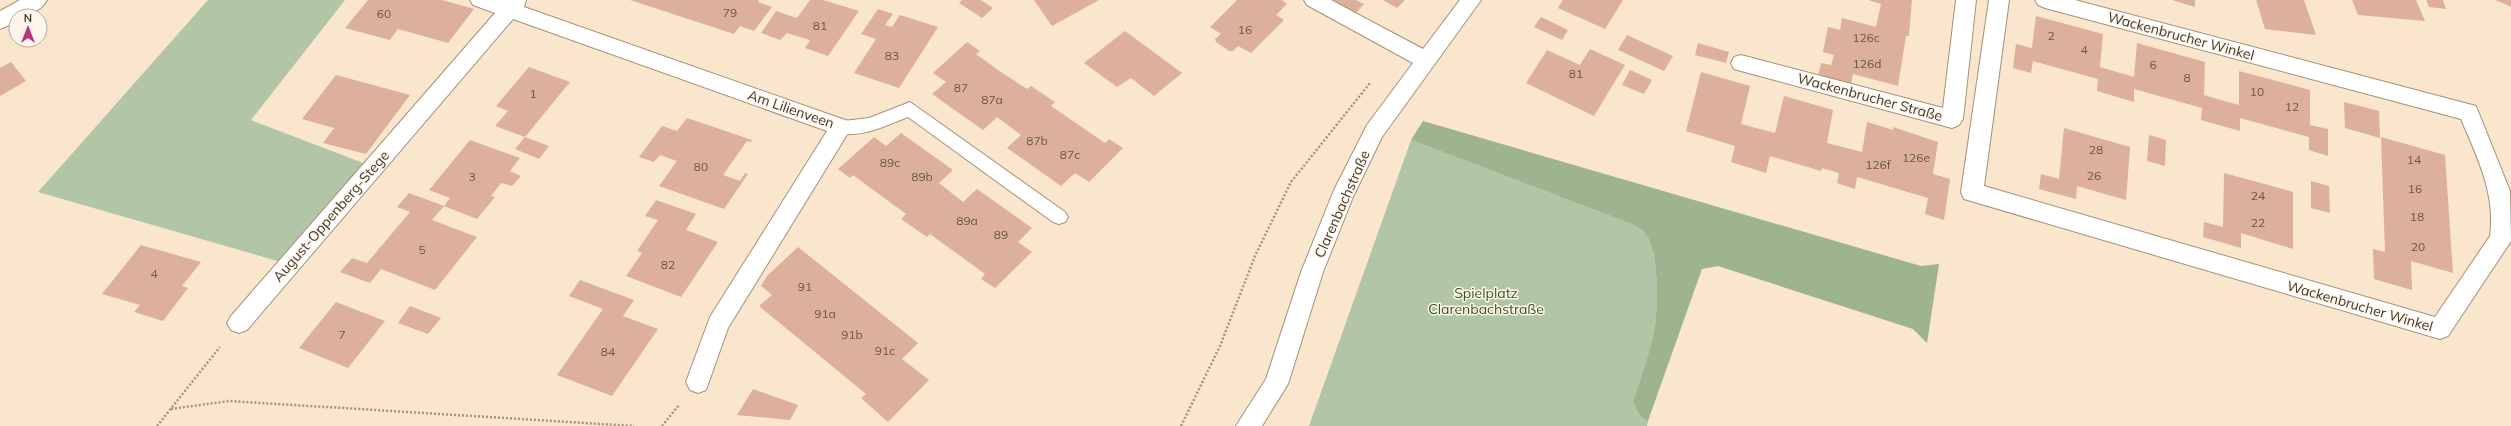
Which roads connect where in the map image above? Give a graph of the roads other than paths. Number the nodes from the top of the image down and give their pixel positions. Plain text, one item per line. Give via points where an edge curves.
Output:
1 (37, 0) edge
2 (480, 0) edge
3 (1314, 0) edge
4 (1471, 0) edge
5 (1966, 0) edge
6 (1999, 0) edge
7 (2045, 0) edge
8 (513, 5) edge
9 (0, 21) edge
10 (1426, 60) junction
11 (1741, 63) dead end
12 (841, 127) junction
13 (1059, 216) dead end
14 (239, 323) road end
15 (698, 382) dead end
16 (1248, 426) edge

1 - 9 street
2 - 8 street, Am Lilienveen
3 - 10 street
4 - 10 street, Clarenbachstraße
5 - 11 street, Wackenbrucher Straße via 1952,119
6 - 7 street, Wackenbrucher Winkel via 1972,192 2440,329 2502,239 2505,224 2504,207 2469,112
8 - 12 street, Am Lilienveen
8 - 14 street, August-Oppenberg-Stege
10 - 16 street, Clarenbachstraße via 1374,131 1342,197 1312,272 1276,384
12 - 13 lane via 870,124 910,109
12 - 15 street, Am Lilienveen via 718,324

